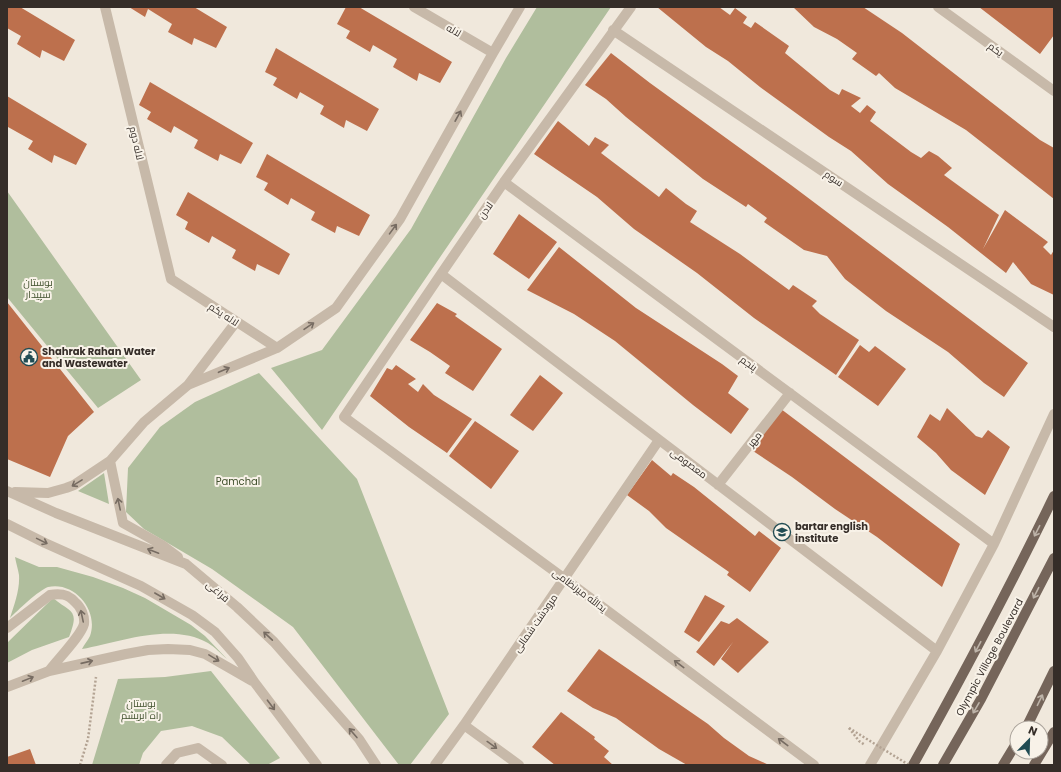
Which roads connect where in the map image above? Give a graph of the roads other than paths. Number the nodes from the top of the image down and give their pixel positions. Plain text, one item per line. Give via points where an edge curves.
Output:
1 (105, 7) edge
2 (414, 7) edge
3 (520, 7) edge
4 (631, 7) edge
5 (938, 7) edge
6 (613, 30) junction
7 (493, 52) junction
8 (1054, 91) edge
9 (504, 182) junction
10 (441, 274) junction
11 (171, 279) joint
12 (236, 322) junction
13 (1054, 327) edge
14 (277, 348) junction
15 (188, 385) junction
16 (790, 393) junction
17 (1054, 414) edge
18 (344, 417) joint
19 (659, 440) junction
20 (110, 461) junction
21 (718, 485) junction
22 (9, 491) edge
23 (1054, 496) edge
24 (7, 524) edge
25 (994, 544) junction
26 (1054, 558) edge
27 (186, 564) junction
28 (565, 579) junction
29 (7, 628) edge
30 (937, 651) junction
31 (48, 671) junction
32 (1054, 671) edge
33 (255, 683) junction
34 (7, 687) edge
35 (1030, 720) edge
36 (464, 725) junction
37 (1054, 732) edge
38 (1009, 755) edge
39 (166, 765) edge
40 (222, 765) edge
41 (317, 765) edge
42 (376, 765) edge
43 (435, 765) edge
44 (519, 765) edge
45 (814, 765) edge
46 (870, 765) edge
47 (913, 765) edge
48 (943, 765) edge
49 (1003, 765) edge
50 (1034, 765) edge

1 - 11 street, لاله دوم
2 - 7 street, لاله
3 - 7 street
4 - 6 street, لادن
5 - 8 street, یکم
6 - 9 street, لادن
6 - 13 street, سوم
14 -> 7 street via 336,308 400,219
9 - 10 street, لادن
9 - 16 street, پنجم
10 - 18 street, لادن
10 - 19 street, معصومی
11 - 12 street, لاله یکم
12 - 14 street, لاله یکم
12 - 15 street
15 -> 14 street
15 - 20 street via 144,422
16 - 21 street, مهر
16 - 25 street, پنجم
17 - 25 street
18 - 28 street, یدالله میرنظامی
19 - 21 street, معصومی
19 - 28 street, مرودشت شمالی
20 -> 22 street via 66,488 48,493
27 -> 20 street via 162,545 123,522
21 - 30 street, معصومی
27 -> 22 street, فراغی via 56,513
23 -> 47 main road via 958,685
24 -> 33 street via 141,586 192,615 215,632 238,658
25 - 30 street
26 -> 48 main road, Olympic Village Boulevard via 981,699
42 -> 27 street, فراغی via 358,739 274,642
28 - 36 street, مرودشت شمالی
45 -> 28 street, یدالله میرنظامی
31 -> 29 street via 79,634 84,624 82,611 76,602 58,593 50,595
30 - 46 street
31 -> 33 street via 133,652 190,650 205,654
34 -> 31 street
35 -> 32 main road
33 -> 41 street
36 - 43 street, مرودشت شمالی
36 -> 44 street
37 - 50 main road
38 - 49 main road
39 - 40 street via 177,753 198,748

